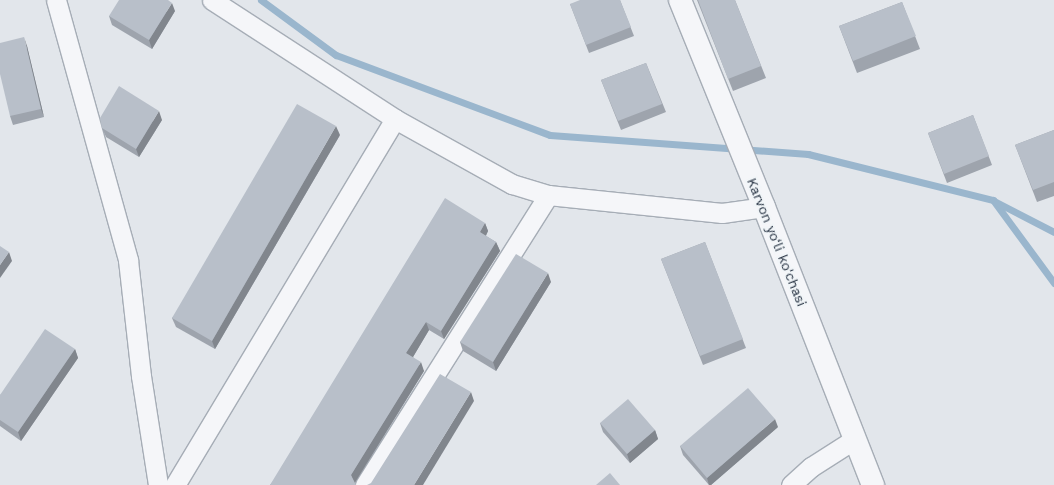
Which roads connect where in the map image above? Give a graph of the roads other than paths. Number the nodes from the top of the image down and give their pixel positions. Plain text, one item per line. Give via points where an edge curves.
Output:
1 (56, 0) edge
2 (212, 0) edge
3 (680, 0) edge
4 (395, 119) junction
5 (548, 194) junction
6 (764, 207) junction
7 (855, 438) junction
8 (158, 485) edge
9 (175, 485) edge
10 (364, 485) edge
11 (791, 485) edge
12 (873, 485) edge

1 - 8 street via 128,260
2 - 4 street
3 - 6 street, Karvon yo‘li ko'chasi
4 - 5 street via 512,184
4 - 9 street
5 - 6 street via 722,213
5 - 10 street
6 - 7 street, Karvon yo‘li ko'chasi
7 - 11 street via 811,466
7 - 12 street, Karvon yo‘li ko'chasi

